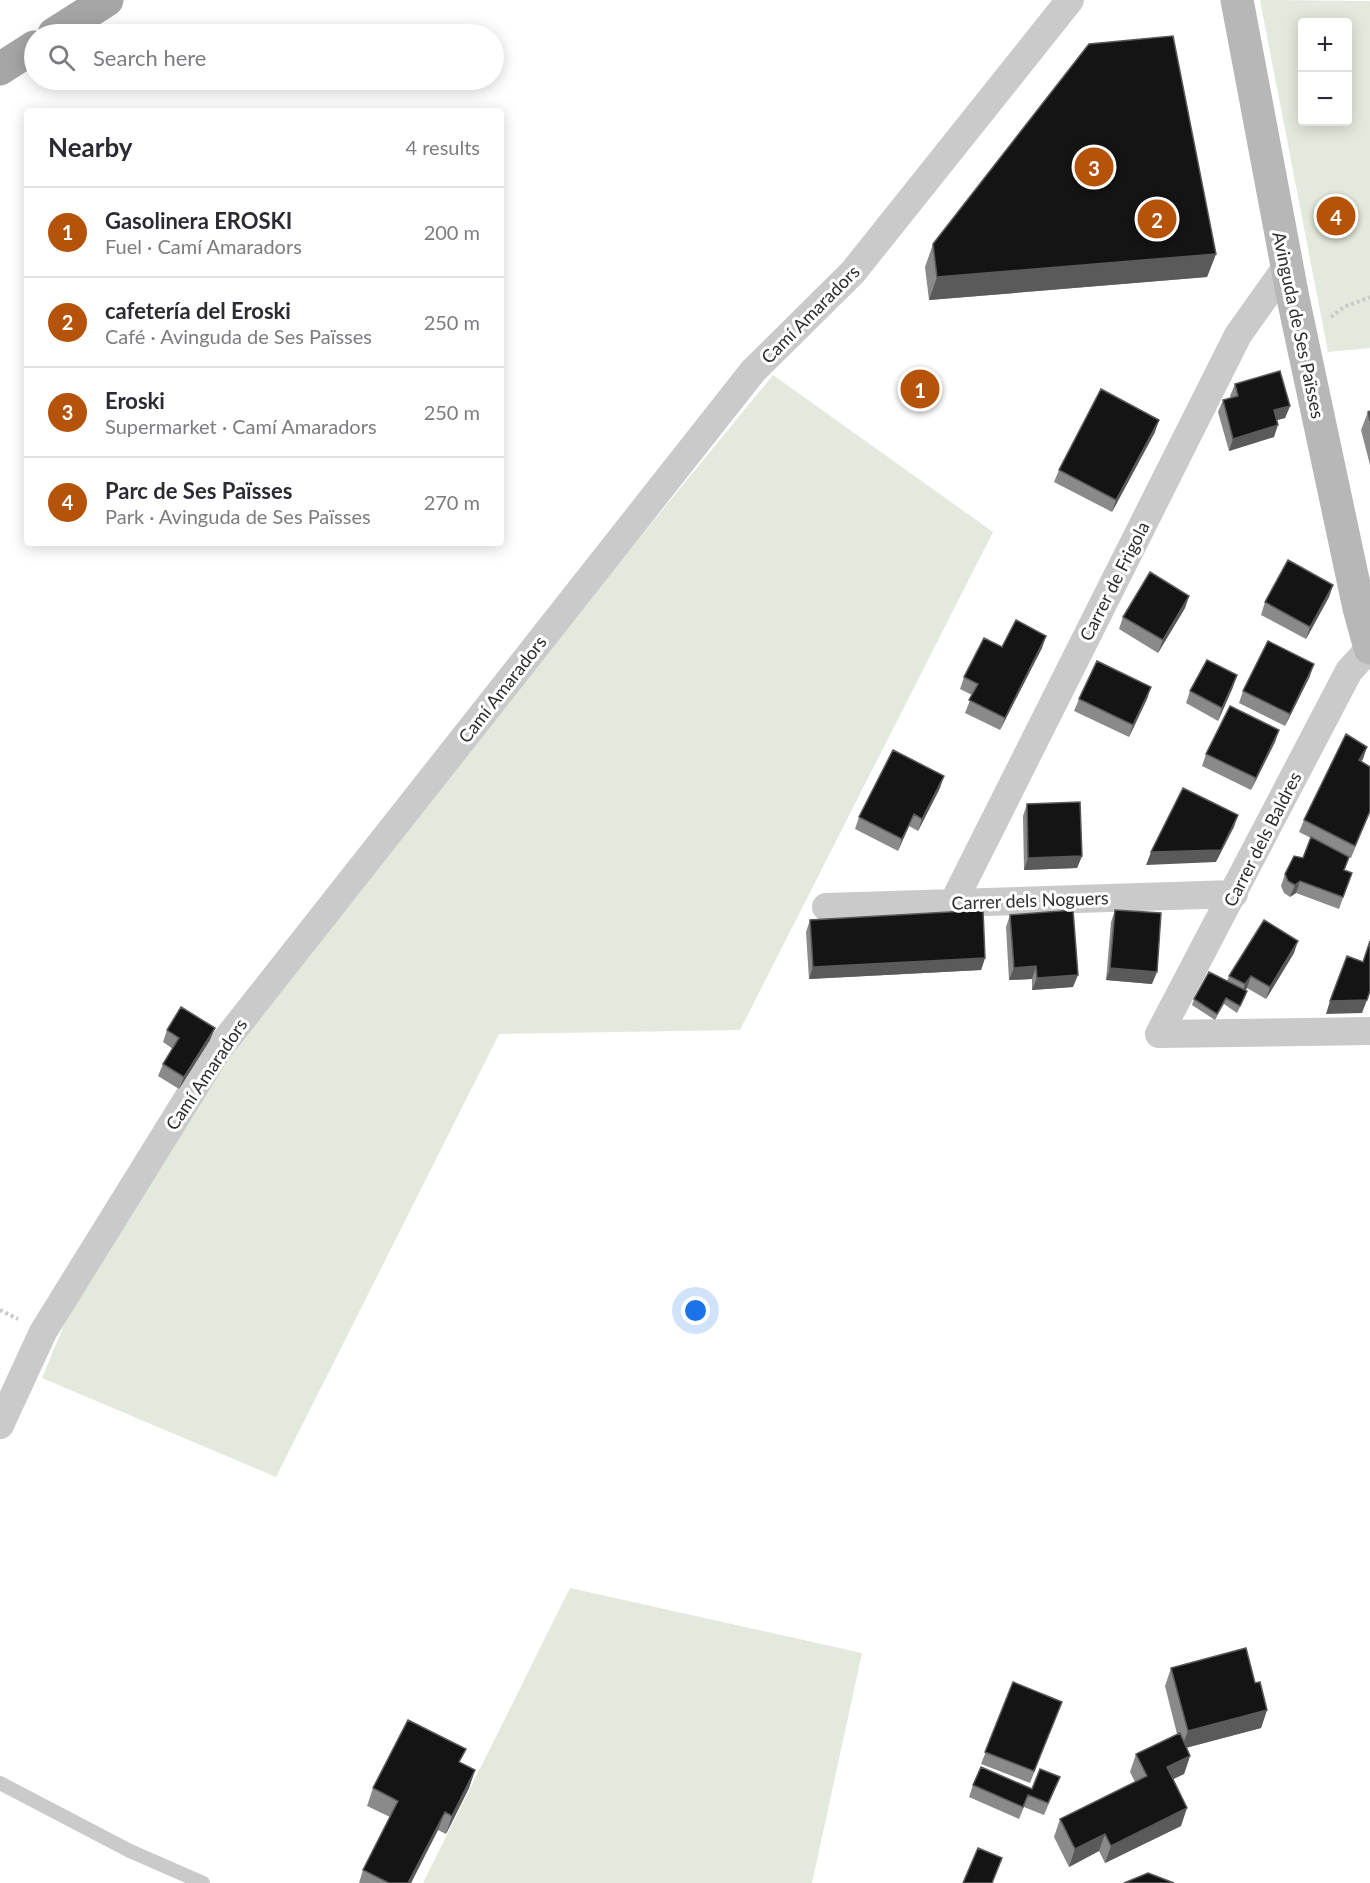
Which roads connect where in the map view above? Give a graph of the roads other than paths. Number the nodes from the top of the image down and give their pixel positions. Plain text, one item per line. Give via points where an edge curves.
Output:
1 (107, 0) edge
2 (1070, 0) edge
3 (1237, 0) edge
4 (70, 24) edge
5 (24, 53) edge
6 (0, 69) edge
7 (1287, 266) junction
8 (1364, 607) edge
9 (1370, 648) edge
10 (1233, 894) junction
11 (953, 903) junction
12 (826, 907) dead end
13 (1370, 1031) edge
14 (0, 1425) edge
15 (0, 1783) edge
16 (203, 1883) edge

1 - 4 main road
2 - 14 street, Camí Amaradors via 853,272 753,371 217,1051 43,1332
3 - 7 main road, Avinguda de Ses Païsses
5 - 6 main road
7 - 8 main road, Avinguda de Ses Païsses
7 - 11 street, Carrer de Frigola via 1238,335
8 - 9 main road, Avinguda de Ses Païsses
9 - 10 street, Carrer dels Baldres via 1349,670
10 - 11 street, Carrer dels Noguers
10 - 13 street, Carrer dels Baldres via 1159,1034
11 - 12 street, Carrer dels Noguers
15 - 16 lane via 130,1851

